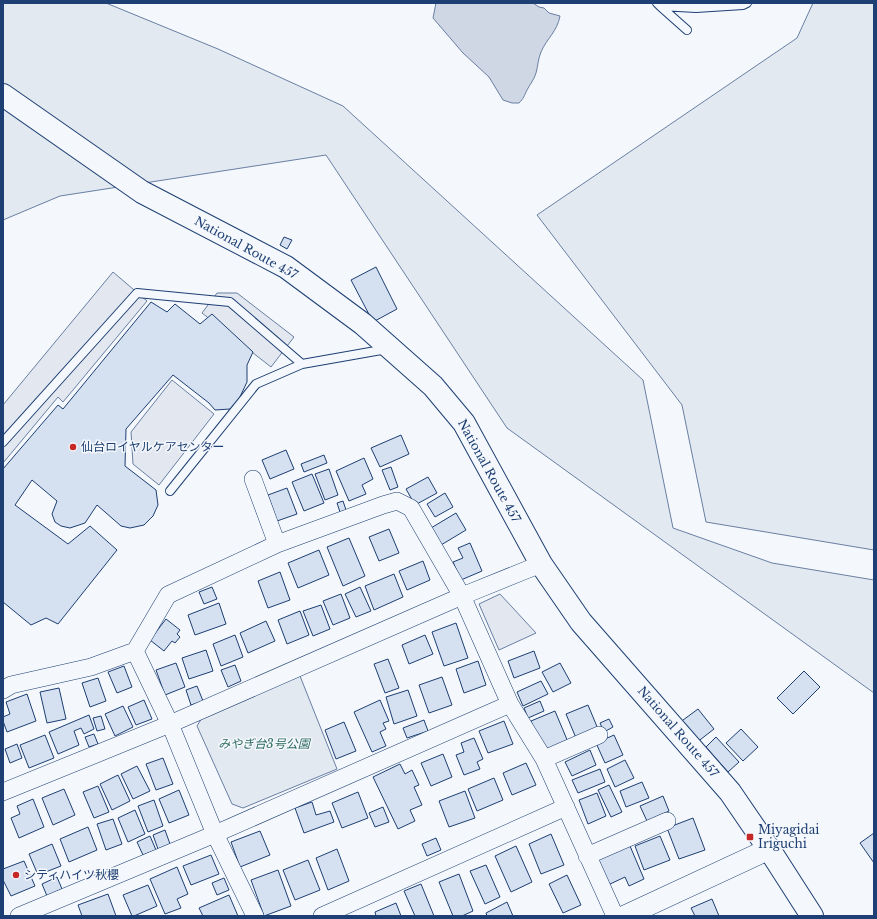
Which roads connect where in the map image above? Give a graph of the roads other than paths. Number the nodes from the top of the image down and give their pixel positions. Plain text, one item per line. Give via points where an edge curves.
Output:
1 (747, 3) edge
2 (658, 4) edge
3 (687, 30) dead end
4 (3, 95) edge
5 (391, 348) junction
6 (302, 364) junction
7 (3, 442) edge
8 (253, 479) dead end
9 (170, 491) dead end
10 (277, 544) junction
11 (541, 564) junction
12 (462, 596) junction
13 (134, 651) junction
14 (3, 690) edge
15 (510, 704) junction
16 (170, 724) junction
17 (599, 735) dead end
18 (544, 759) junction
19 (3, 792) edge
20 (566, 807) junction
21 (667, 821) dead end
22 (215, 834) junction
23 (769, 849) junction
24 (587, 856) junction
25 (19, 916) edge
26 (254, 916) edge
27 (322, 916) edge
28 (614, 916) edge
29 (625, 916) edge
30 (812, 916) edge

1 - 2 lane via 696,8
2 - 3 lane
4 - 5 highway, National Route 457 via 142,192 286,267
5 - 6 lane
5 - 11 highway, National Route 457 via 433,386 464,423
6 - 7 lane via 230,302 137,294
6 - 9 lane via 256,384
8 - 10 street
10 - 12 street via 397,501 411,508
10 - 13 street via 168,595
11 - 12 street
11 - 23 highway, National Route 457 via 581,622 730,792
12 - 15 street
12 - 16 street
13 - 14 street via 91,667 11,685
13 - 16 street
15 - 18 street
15 - 22 street
16 - 19 street
16 - 22 street
17 - 18 street
18 - 20 street
20 - 24 street
20 - 27 street
21 - 24 street
22 - 25 street
22 - 26 street
23 - 29 street
23 - 30 highway, National Route 457
24 - 28 street

